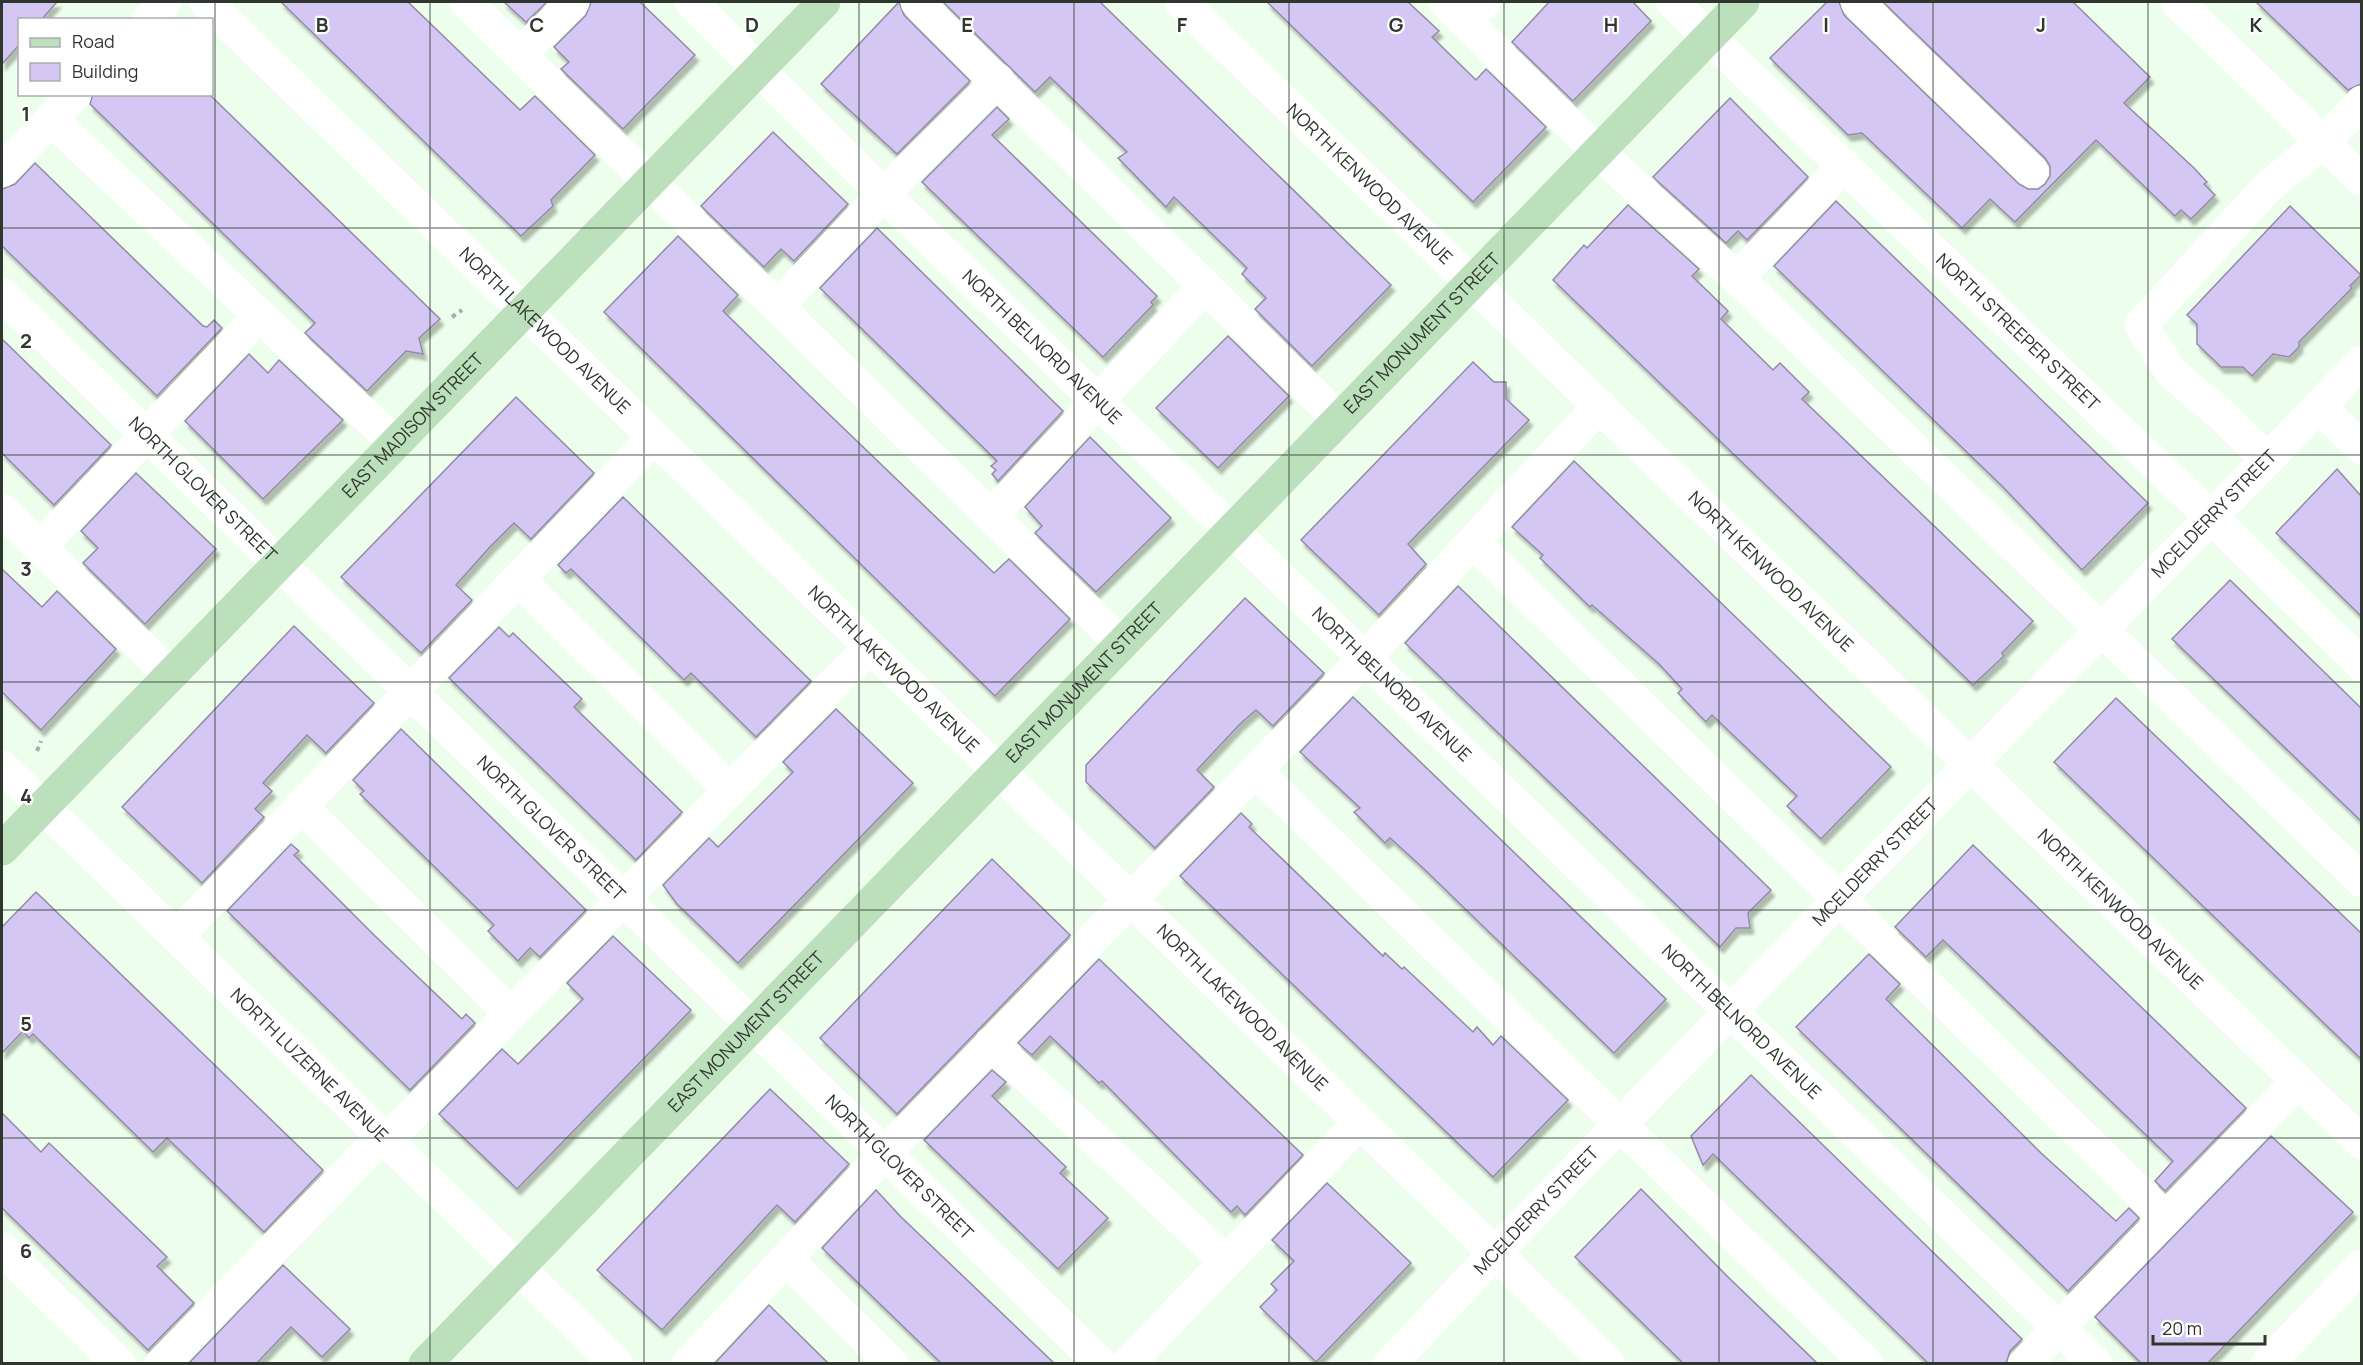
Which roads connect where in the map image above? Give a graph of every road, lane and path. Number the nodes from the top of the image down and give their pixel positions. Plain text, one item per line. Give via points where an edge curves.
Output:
1 (165, 2) edge
2 (206, 2) edge
3 (466, 2) edge
4 (573, 2) edge
5 (691, 2) edge
6 (824, 2) edge
7 (917, 2) edge
8 (1181, 2) edge
9 (1672, 2) edge
10 (1743, 2) edge
11 (1857, 2) edge
12 (2177, 2) edge
13 (1465, 8) edge
14 (150, 18) edge
15 (1710, 37) junction
16 (520, 54) junction
17 (759, 68) junction
18 (998, 80) junction
19 (73, 96) edge
20 (2361, 102) edge
21 (51, 119) junction
22 (2323, 142) junction
23 (1598, 152) junction
24 (1845, 165) junction
25 (2, 171) edge
26 (2032, 171) dead end
27 (2361, 180) edge
28 (649, 181) junction
29 (883, 194) junction
30 (1737, 278) junction
31 (1472, 282) junction
32 (1205, 286) junction
33 (2, 294) edge
34 (777, 307) junction
35 (462, 310) dead end
36 (524, 310) junction
37 (259, 316) junction
38 (464, 319) dead end
39 (2361, 362) edge
40 (1099, 402) junction
41 (1600, 405) junction
42 (2319, 406) junction
43 (1339, 419) junction
44 (147, 435) junction
45 (654, 437) junction
46 (395, 443) junction
47 (2361, 448) edge
48 (2267, 460) junction
49 (2, 510) edge
50 (991, 516) junction
51 (2211, 517) junction
52 (1232, 530) junction
53 (1473, 542) junction
54 (40, 547) junction
55 (279, 564) junction
56 (518, 579) junction
57 (2100, 630) junction
58 (1121, 643) junction
59 (870, 647) junction
60 (1365, 658) junction
61 (2361, 665) edge
62 (171, 675) junction
63 (410, 691) junction
64 (36, 752) dead end
65 (46, 752) dead end
66 (1970, 764) junction
67 (2, 767) edge
68 (998, 771) junction
69 (1256, 771) junction
70 (730, 790) junction
71 (301, 806) junction
72 (42, 808) junction
73 (2, 849) edge
74 (2361, 881) edge
75 (1840, 898) junction
76 (624, 899) junction
77 (1130, 899) junction
78 (177, 936) junction
79 (1731, 1010) junction
80 (511, 1014) junction
81 (752, 1024) junction
82 (991, 1043) junction
83 (2298, 1082) junction
84 (1360, 1122) junction
85 (1620, 1124) junction
86 (385, 1138) junction
87 (2361, 1143) edge
88 (885, 1153) junction
89 (2166, 1218) junction
90 (2, 1249) edge
91 (1495, 1252) junction
92 (786, 1259) junction
93 (1226, 1262) junction
94 (517, 1266) junction
95 (2361, 1266) edge
96 (2061, 1328) junction
97 (119, 1364) edge
98 (161, 1364) edge
99 (424, 1364) edge
100 (617, 1364) edge
101 (688, 1364) edge
102 (892, 1364) edge
103 (1101, 1364) edge
104 (1128, 1364) edge
105 (1390, 1364) edge
106 (1609, 1364) edge
107 (1867, 1364) edge
108 (2024, 1364) edge
109 (2096, 1364) edge
110 (2267, 1364) edge

1 - 14 street
2 - 36 street, NORTH LAKEWOOD AVENUE
3 - 16 street
4 - 16 street
5 - 17 street, NORTH BELNORD AVENUE
6 - 17 main road, EAST MADISON STREET
7 - 18 street
8 - 31 street, NORTH KENWOOD AVENUE
9 - 15 street, NORTH STREEPER STREET
10 - 15 main road, EAST MONUMENT STREET
11 - 26 street
12 - 22 street
13 - 23 street
15 - 23 main road, EAST MONUMENT STREET
15 - 24 street, NORTH STREEPER STREET
16 - 28 street
17 - 28 main road, EAST MADISON STREET
17 - 29 street, NORTH BELNORD AVENUE
18 - 29 street
18 - 32 street
19 - 21 street
20 - 22 street
21 - 25 street
21 - 37 street
22 - 27 street
22 - 48 street via 2268,187 2141,325 2172,373
23 - 30 street
23 - 31 main road, EAST MONUMENT STREET
24 - 30 street
24 - 51 street, NORTH STREEPER STREET
28 - 34 street
28 - 36 main road, EAST MADISON STREET
29 - 34 street
29 - 40 street, NORTH BELNORD AVENUE
30 - 57 street
31 - 41 street, NORTH KENWOOD AVENUE
31 - 43 main road, EAST MONUMENT STREET
32 - 40 street
32 - 43 street
33 - 44 street, NORTH GLOVER STREET
34 - 50 street
35 - 38 path via 452,317
36 - 45 street, NORTH LAKEWOOD AVENUE
36 - 46 main road, EAST MADISON STREET
37 - 44 street
37 - 46 street
39 - 42 street, MCELDERRY STREET
40 - 50 street
40 - 52 street, NORTH BELNORD AVENUE
41 - 53 street
41 - 66 street, NORTH KENWOOD AVENUE
42 - 47 street
42 - 48 street, MCELDERRY STREET
43 - 52 main road, EAST MONUMENT STREET
44 - 54 street
44 - 55 street, NORTH GLOVER STREET
45 - 56 street
45 - 59 street, NORTH LAKEWOOD AVENUE
46 - 55 main road, EAST MADISON STREET
48 - 51 street, MCELDERRY STREET
49 - 54 street
50 - 58 street
51 - 57 street, MCELDERRY STREET
51 - 61 street, NORTH STREEPER STREET
52 - 58 main road, EAST MONUMENT STREET
52 - 60 street, NORTH BELNORD AVENUE
53 - 60 street
53 - 75 street
54 - 62 street
55 - 62 main road, EAST MADISON STREET
55 - 63 street, NORTH GLOVER STREET
56 - 63 street
56 - 70 street
57 - 66 street, MCELDERRY STREET
57 - 74 street
58 - 68 main road, EAST MONUMENT STREET
59 - 68 street, NORTH LAKEWOOD AVENUE
59 - 70 street
60 - 69 street
60 - 79 street, NORTH BELNORD AVENUE
62 - 72 main road, EAST MADISON STREET
63 - 71 street
63 - 76 street, NORTH GLOVER STREET
64 - 65 path via 41,741
66 - 75 street, MCELDERRY STREET
66 - 83 street, NORTH KENWOOD AVENUE
67 - 72 street, NORTH LUZERNE AVENUE
68 - 77 street, NORTH LAKEWOOD AVENUE
68 - 81 main road, EAST MONUMENT STREET
69 - 77 street
69 - 85 street
70 - 76 street
71 - 78 street
71 - 80 street
72 - 73 main road, EAST MADISON STREET
72 - 78 street, NORTH LUZERNE AVENUE
75 - 79 street, MCELDERRY STREET
75 - 89 street
76 - 80 street
76 - 81 street, NORTH GLOVER STREET
77 - 82 street
77 - 84 street, NORTH LAKEWOOD AVENUE
78 - 86 street, NORTH LUZERNE AVENUE
79 - 85 street, MCELDERRY STREET
79 - 96 street, NORTH BELNORD AVENUE
80 - 86 street
81 - 88 street, NORTH GLOVER STREET
81 - 94 main road, EAST MONUMENT STREET
82 - 88 street
82 - 93 street
83 - 87 street, NORTH KENWOOD AVENUE
83 - 89 street
84 - 91 street, NORTH LAKEWOOD AVENUE
84 - 93 street
85 - 91 street, MCELDERRY STREET
85 - 107 street
86 - 94 street, NORTH LUZERNE AVENUE
86 - 98 street
88 - 92 street
88 - 103 street, NORTH GLOVER STREET
89 - 96 street
90 - 97 street
91 - 105 street, MCELDERRY STREET
91 - 106 street, NORTH LAKEWOOD AVENUE
92 - 101 street
92 - 102 street
93 - 104 street
94 - 99 main road, EAST MONUMENT STREET
94 - 100 street, NORTH LUZERNE AVENUE
95 - 110 street
96 - 108 street
96 - 109 street, NORTH BELNORD AVENUE

